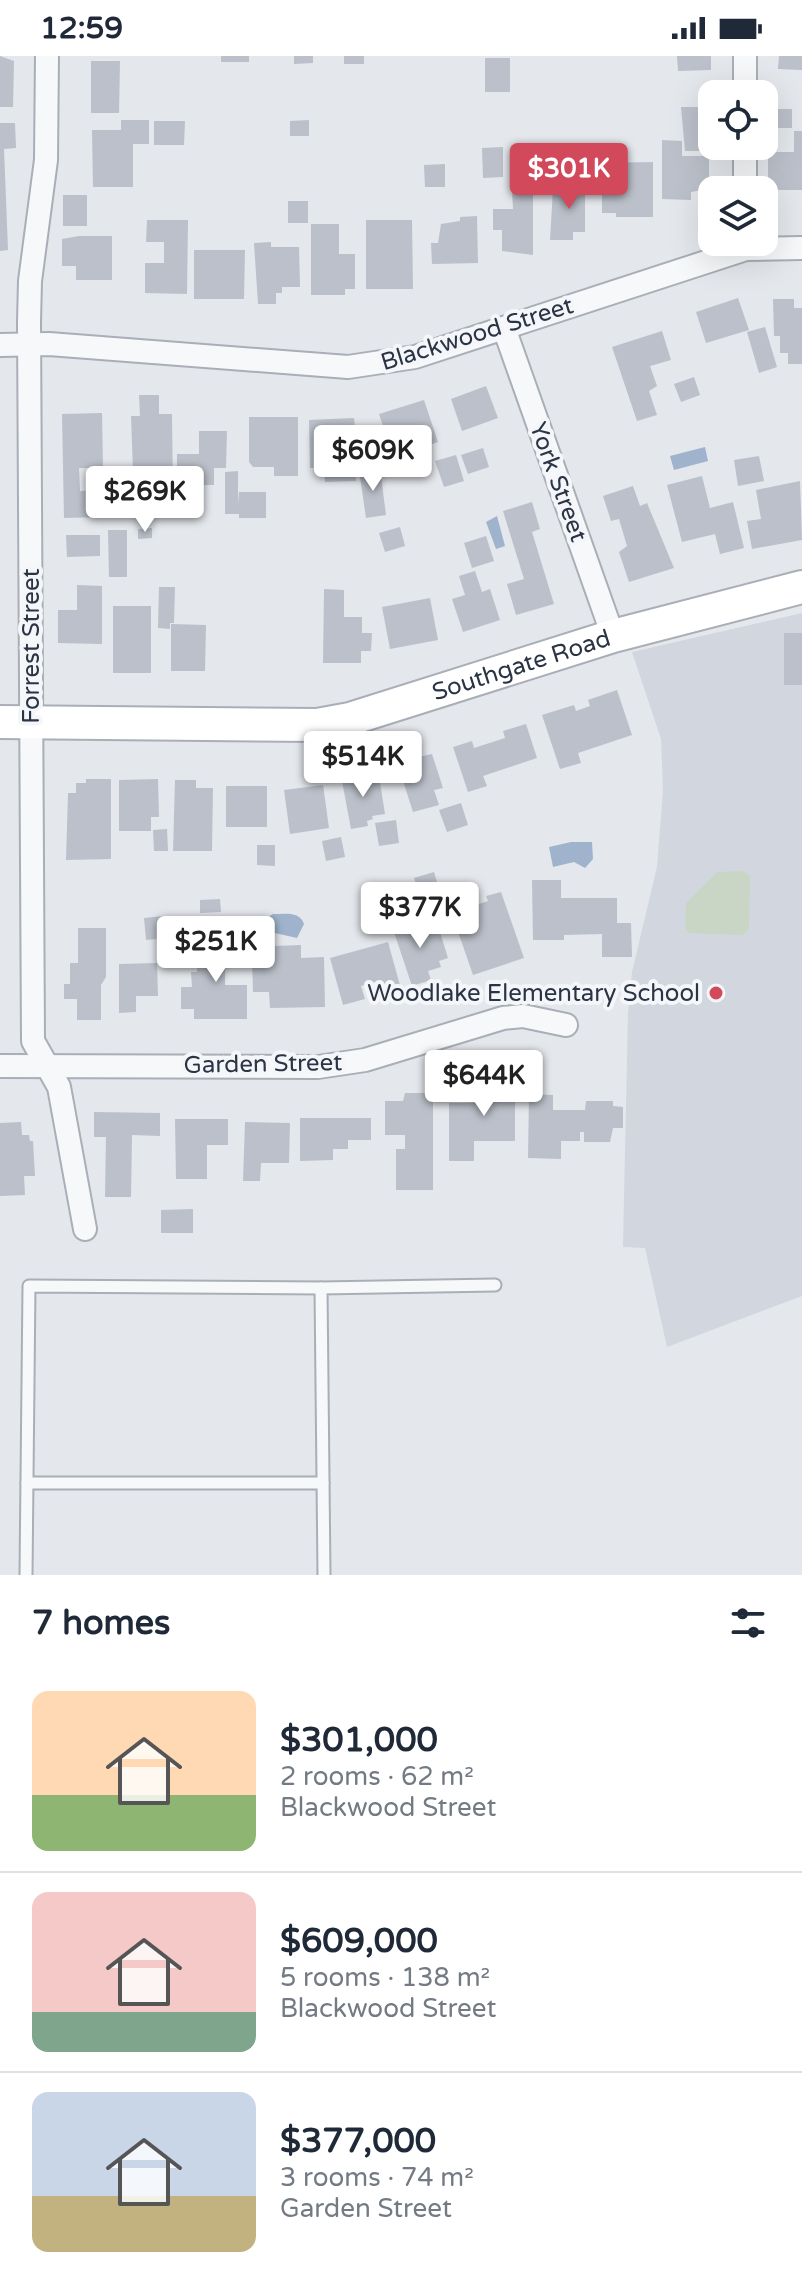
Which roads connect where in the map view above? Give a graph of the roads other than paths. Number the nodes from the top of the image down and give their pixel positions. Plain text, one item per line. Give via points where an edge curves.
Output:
1 (47, 56) edge
2 (745, 56) edge
3 (745, 80) edge
4 (778, 247) edge
5 (802, 248) edge
6 (716, 256) edge
7 (504, 328) junction
8 (29, 344) junction
9 (0, 345) edge
10 (802, 587) edge
11 (613, 636) junction
12 (16, 723) edge
13 (566, 1025) dead end
14 (46, 1064) junction
15 (0, 1066) edge
16 (85, 1229) dead end
17 (495, 1285) dead end
18 (321, 1288) junction
19 (27, 1483) junction
20 (323, 1483) junction
21 (26, 1575) edge
22 (324, 1575) edge

1 - 8 street, Forrest Street via 46,160 30,281
2 - 3 street
4 - 5 street, Blackwood Street
6 - 7 street, Blackwood Street
7 - 8 street, Blackwood Street via 415,357 348,367
7 - 11 street, York Street
8 - 9 street, Blackwood Street
8 - 12 street, Forrest Street
10 - 11 street, Southgate Road
11 - 12 street, Southgate Road via 317,725
12 - 14 street, Forrest Street via 33,1041
13 - 14 street, Garden Street via 543,1018 503,1018 387,1054 318,1067
14 - 15 street, Garden Street
14 - 16 street, Forrest Street via 59,1087
17 - 18 lane
18 - 19 lane via 29,1286
18 - 20 lane
19 - 20 lane
19 - 21 lane
20 - 22 lane

